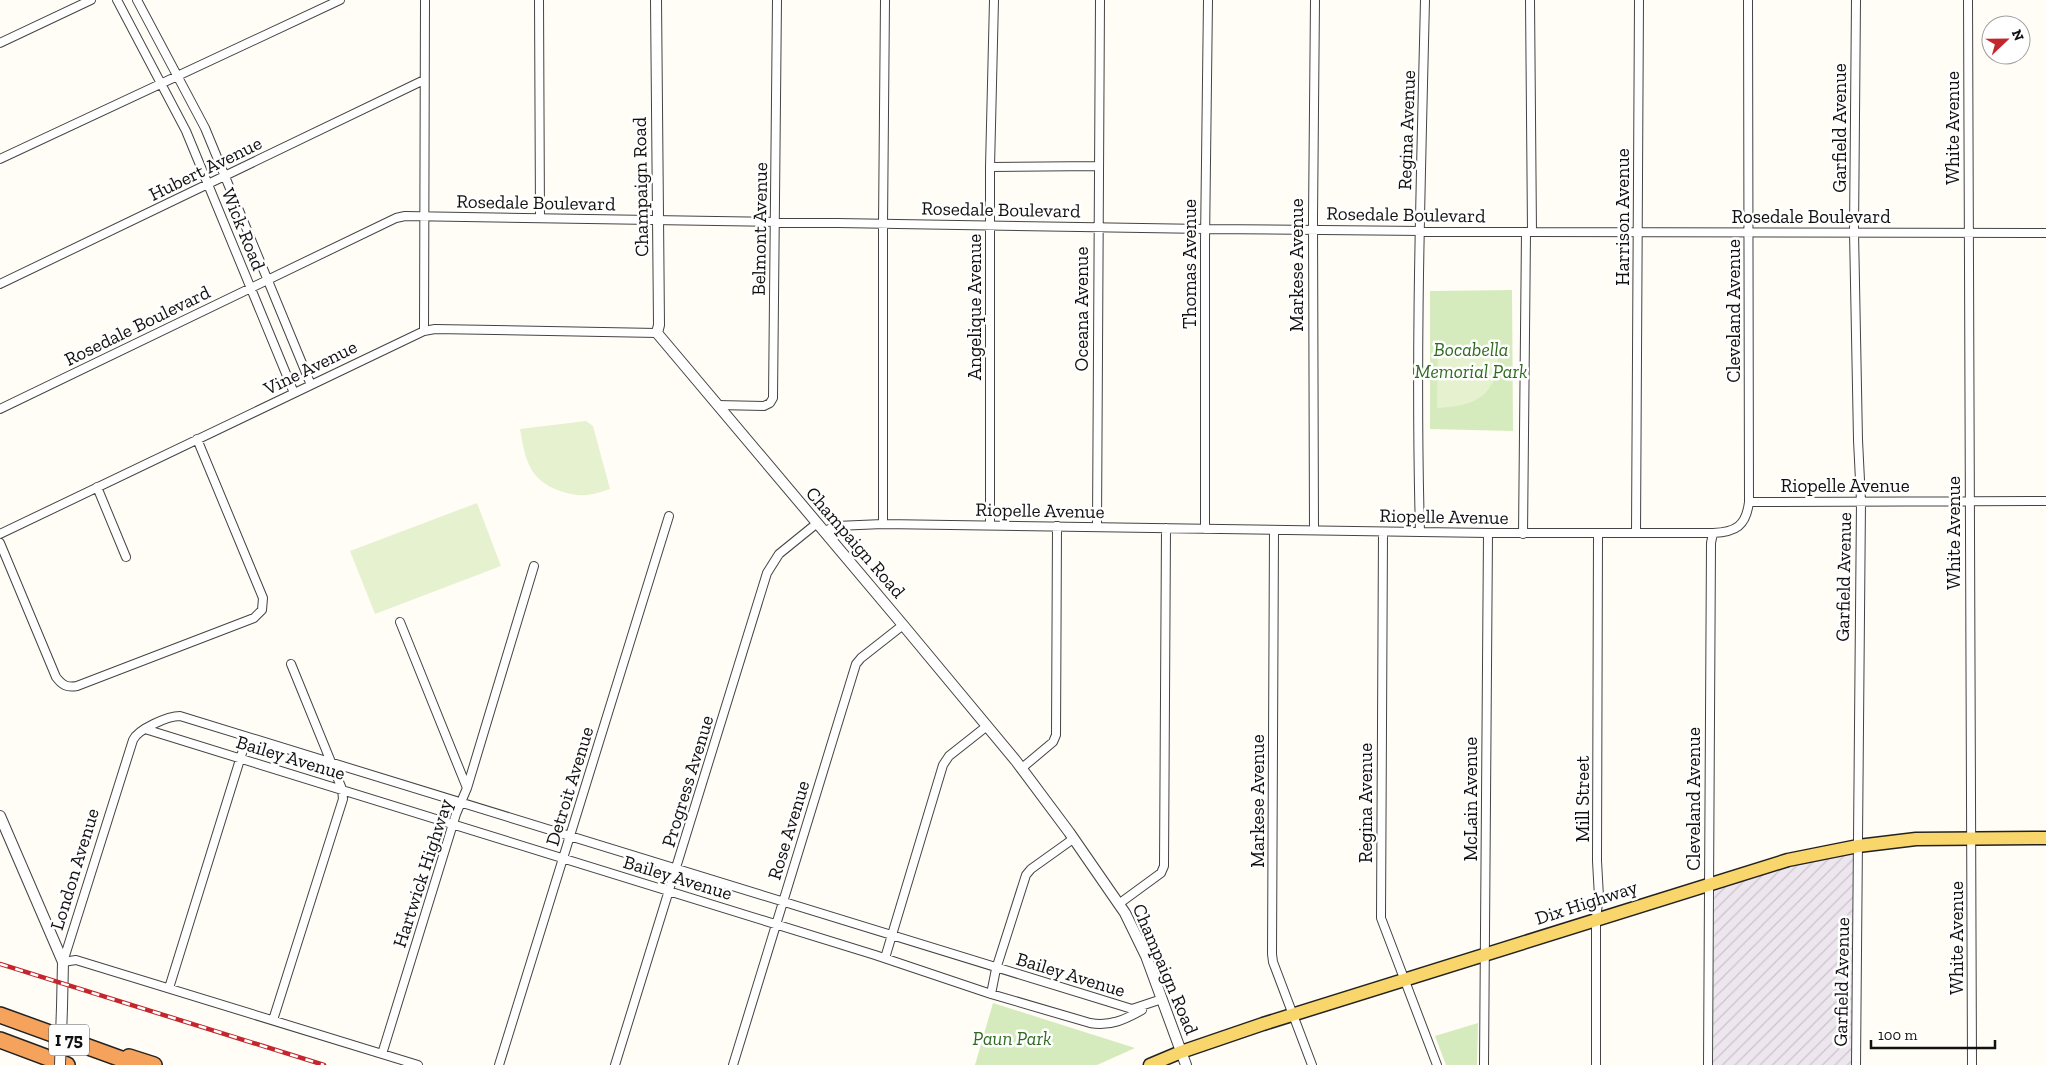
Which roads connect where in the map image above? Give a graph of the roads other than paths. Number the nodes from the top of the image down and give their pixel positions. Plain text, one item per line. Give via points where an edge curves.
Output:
1 (91, 0) edge
2 (117, 0) edge
3 (137, 0) edge
4 (340, 0) edge
5 (425, 0) edge
6 (539, 0) edge
7 (656, 0) edge
8 (777, 0) edge
9 (885, 0) edge
10 (994, 0) edge
11 (1100, 0) edge
12 (1208, 0) edge
13 (1315, 0) edge
14 (1425, 0) edge
15 (1530, 0) edge
16 (1639, 0) edge
17 (1748, 0) edge
18 (1856, 0) edge
19 (1968, 0) edge
20 (0, 43) edge
21 (178, 76) junction
22 (424, 80) junction
23 (161, 84) junction
24 (0, 159) edge
25 (990, 166) junction
26 (1098, 166) junction
27 (225, 176) junction
28 (208, 184) junction
29 (425, 216) junction
30 (540, 218) junction
31 (658, 220) junction
32 (776, 222) junction
33 (883, 224) junction
34 (991, 224) junction
35 (1098, 227) junction
36 (1205, 229) junction
37 (1313, 230) junction
38 (1419, 231) junction
39 (1638, 231) junction
40 (1529, 232) junction
41 (1750, 232) junction
42 (1854, 232) junction
43 (1968, 232) junction
44 (2046, 232) edge
45 (268, 280) junction
46 (0, 284) edge
47 (251, 288) junction
48 (424, 331) junction
49 (657, 333) junction
50 (311, 385) junction
51 (294, 393) junction
52 (717, 405) junction
53 (0, 409) edge
54 (197, 439) junction
55 (98, 488) junction
56 (1861, 501) junction
57 (1969, 501) junction
58 (2046, 501) edge
59 (1749, 502) junction
60 (669, 516) dead end
61 (883, 524) junction
62 (990, 525) junction
63 (1058, 526) junction
64 (820, 527) junction
65 (1097, 527) junction
66 (1166, 528) junction
67 (1205, 529) junction
68 (1274, 530) junction
69 (1314, 530) junction
70 (1383, 532) junction
71 (1420, 532) junction
72 (1598, 533) junction
73 (1636, 533) junction
74 (1712, 533) junction
75 (0, 534) edge
76 (1488, 534) junction
77 (1523, 534) junction
78 (0, 543) edge
79 (126, 557) dead end
80 (534, 566) dead end
81 (400, 622) dead end
82 (903, 624) junction
83 (291, 664) dead end
84 (180, 716) joint
85 (987, 726) junction
86 (145, 729) junction
87 (247, 737) junction
88 (240, 759) junction
89 (330, 761) junction
90 (1022, 768) junction
91 (467, 788) junction
92 (342, 789) junction
93 (461, 803) junction
94 (0, 816) edge
95 (453, 824) junction
96 (571, 837) junction
97 (1971, 837) junction
98 (2046, 838) edge
99 (1073, 840) junction
100 (1858, 846) junction
101 (564, 859) junction
102 (676, 870) junction
103 (1709, 883) junction
104 (669, 891) junction
105 (783, 903) junction
106 (1120, 903) junction
107 (1596, 918) junction
108 (776, 924) junction
109 (891, 936) junction
110 (1485, 955) junction
111 (885, 958) junction
112 (63, 962) junction
113 (996, 969) junction
114 (1404, 980) junction
115 (169, 988) junction
116 (991, 994) junction
117 (1162, 999) junction
118 (1293, 1014) junction
119 (0, 1015) edge
120 (273, 1020) junction
121 (0, 1040) edge
122 (92, 1047) junction
123 (1182, 1052) junction
124 (382, 1054) junction
125 (60, 1065) edge
126 (67, 1065) edge
127 (138, 1065) edge
128 (154, 1065) edge
129 (418, 1065) edge
130 (498, 1065) edge
131 (615, 1065) edge
132 (733, 1065) edge
133 (1150, 1065) edge
134 (1186, 1065) edge
135 (1312, 1065) edge
136 (1437, 1065) edge
137 (1484, 1065) edge
138 (1596, 1065) edge
139 (1708, 1065) edge
140 (1856, 1065) edge
141 (1972, 1065) edge

1 - 20 street
2 - 23 street, Wick Road
3 - 21 street, Wick Road
4 - 21 street
5 - 22 street
6 - 30 street
7 - 31 street, Champaign Road
8 - 32 street, Belmont Avenue
9 - 33 street
10 - 25 street, Angelique Avenue
11 - 26 street, Oceana Avenue
12 - 36 street, Thomas Avenue
13 - 37 street, Markese Avenue
14 - 38 street, Regina Avenue
15 - 40 street
16 - 39 street, Harrison Avenue
17 - 41 street, Cleveland Avenue
18 - 42 street, Garfield Avenue
19 - 43 street, White Avenue
21 - 23 street
21 - 27 street, Wick Road
22 - 27 street, Hubert Avenue
22 - 29 street
23 - 24 street
23 - 28 street, Wick Road via 186,130
25 - 26 street
25 - 34 street, Angelique Avenue
26 - 35 street, Oceana Avenue
27 - 28 street, Hubert Avenue
27 - 45 street, Wick Road
28 - 46 street, Hubert Avenue
28 - 47 street, Wick Road
29 - 30 street, Rosedale Boulevard
29 - 45 street, Rosedale Boulevard via 396,218
29 - 48 street
30 - 31 street, Rosedale Boulevard
31 - 32 street, Rosedale Boulevard
31 - 49 street, Champaign Road
32 - 33 street, Rosedale Boulevard
32 - 52 street, Belmont Avenue via 773,398 764,406
33 - 34 street, Rosedale Boulevard
33 - 61 street
34 - 35 street, Rosedale Boulevard
34 - 62 street, Angelique Avenue
35 - 36 street, Rosedale Boulevard
35 - 65 street, Oceana Avenue
36 - 37 street, Rosedale Boulevard
36 - 67 street, Thomas Avenue
37 - 38 street, Rosedale Boulevard
37 - 69 street, Markese Avenue
38 - 40 street, Rosedale Boulevard
38 - 71 street, Regina Avenue
39 - 40 street, Rosedale Boulevard
39 - 41 street, Rosedale Boulevard
39 - 73 street, Harrison Avenue
40 - 77 street
41 - 42 street, Rosedale Boulevard
41 - 59 street, Cleveland Avenue
42 - 43 street, Rosedale Boulevard
42 - 56 street, Garfield Avenue
43 - 44 street, Rosedale Boulevard
43 - 57 street, White Avenue
45 - 47 street, Rosedale Boulevard
45 - 50 street, Wick Road
47 - 51 street, Wick Road
47 - 53 street, Rosedale Boulevard
48 - 49 street, Vine Avenue
48 - 50 street, Vine Avenue
49 - 52 street, Champaign Road
50 - 51 street, Vine Avenue
51 - 54 street, Vine Avenue
52 - 64 street, Champaign Road
54 - 55 street, Vine Avenue
54 - 78 street via 263,598 262,610 254,618 77,686 65,686 56,677
55 - 75 street, Vine Avenue
55 - 79 street
56 - 57 street, Riopelle Avenue
56 - 59 street, Riopelle Avenue
56 - 100 street, Garfield Avenue
57 - 58 street, Riopelle Avenue
57 - 97 street, White Avenue
59 - 74 street, Riopelle Avenue via 1746,518 1738,528
60 - 96 street, Detroit Avenue
61 - 62 street, Riopelle Avenue
61 - 64 street, Riopelle Avenue
62 - 63 street, Riopelle Avenue
63 - 65 street, Riopelle Avenue
63 - 90 street via 1056,735
64 - 82 street, Champaign Road
64 - 102 street, Progress Avenue via 779,554 767,573
65 - 66 street, Riopelle Avenue
66 - 67 street, Riopelle Avenue
66 - 106 street via 1164,866 1161,873
67 - 68 street, Riopelle Avenue
68 - 69 street, Riopelle Avenue
68 - 118 street, Markese Avenue via 1272,954
69 - 70 street, Riopelle Avenue
70 - 71 street, Riopelle Avenue
70 - 114 street, Regina Avenue via 1381,918
71 - 76 street, Riopelle Avenue
72 - 73 street, Riopelle Avenue
72 - 77 street, Riopelle Avenue
72 - 107 street, Mill Street via 1599,896
73 - 74 street, Riopelle Avenue
74 - 103 street, Cleveland Avenue
76 - 77 street, Riopelle Avenue
76 - 110 street, McLain Avenue
80 - 91 street
81 - 91 street, Hartwick Highway
82 - 85 street, Champaign Road
82 - 105 street, Rose Avenue via 856,664
83 - 89 street
84 - 86 street, London Avenue via 169,717
84 - 87 street, Bailey Avenue
85 - 90 street, Champaign Road
85 - 109 street via 949,756 943,765
86 - 88 street, Bailey Avenue
86 - 112 street, London Avenue via 133,740
87 - 88 street
87 - 89 street, Bailey Avenue
88 - 92 street, Bailey Avenue
88 - 115 street
89 - 92 street
89 - 93 street, Bailey Avenue
90 - 99 street, Champaign Road
91 - 93 street, Hartwick Highway
92 - 95 street, Bailey Avenue
92 - 120 street via 343,800
93 - 95 street, Hartwick Highway
93 - 96 street, Bailey Avenue
94 - 112 street
95 - 101 street, Bailey Avenue
95 - 124 street, Hartwick Highway
96 - 101 street, Detroit Avenue
96 - 102 street, Bailey Avenue
97 - 98 main road, Dix Highway
97 - 100 main road, Dix Highway
97 - 141 street, White Avenue
99 - 106 street, Champaign Road
99 - 113 street via 1026,875
100 - 103 main road, Dix Highway via 1788,860
100 - 140 street, Garfield Avenue
101 - 104 street, Bailey Avenue
101 - 130 street, Detroit Avenue
102 - 104 street, Progress Avenue
102 - 105 street, Bailey Avenue
103 - 107 main road, Dix Highway
103 - 139 street, Cleveland Avenue
104 - 108 street, Bailey Avenue
104 - 131 street, Progress Avenue
105 - 108 street, Rose Avenue
105 - 109 street, Bailey Avenue
106 - 117 street, Champaign Road via 1146,956
107 - 110 main road, Dix Highway
107 - 138 street, Mill Street
108 - 111 street, Bailey Avenue
108 - 132 street, Rose Avenue
109 - 111 street
109 - 113 street, Bailey Avenue
110 - 114 main road, Dix Highway
110 - 137 street, McLain Avenue
111 - 116 street, Bailey Avenue
112 - 115 street via 76,960
112 - 125 street, London Avenue, bridge
113 - 116 street
113 - 117 street, Bailey Avenue via 1132,1009
114 - 118 main road, Dix Highway
114 - 136 street, Regina Avenue
115 - 120 street
116 - 117 street, Bailey Avenue via 1100,1025 1128,1018
117 - 123 street, Champaign Road
118 - 123 main road, Dix Highway
118 - 135 street, Markese Avenue
119 - 122 highway, I 75
120 - 124 street
121 - 126 highway, I 75
122 - 127 highway, I 75
122 - 128 highway
123 - 133 main road, Dix Highway
123 - 134 street, Champaign Road
124 - 129 street

